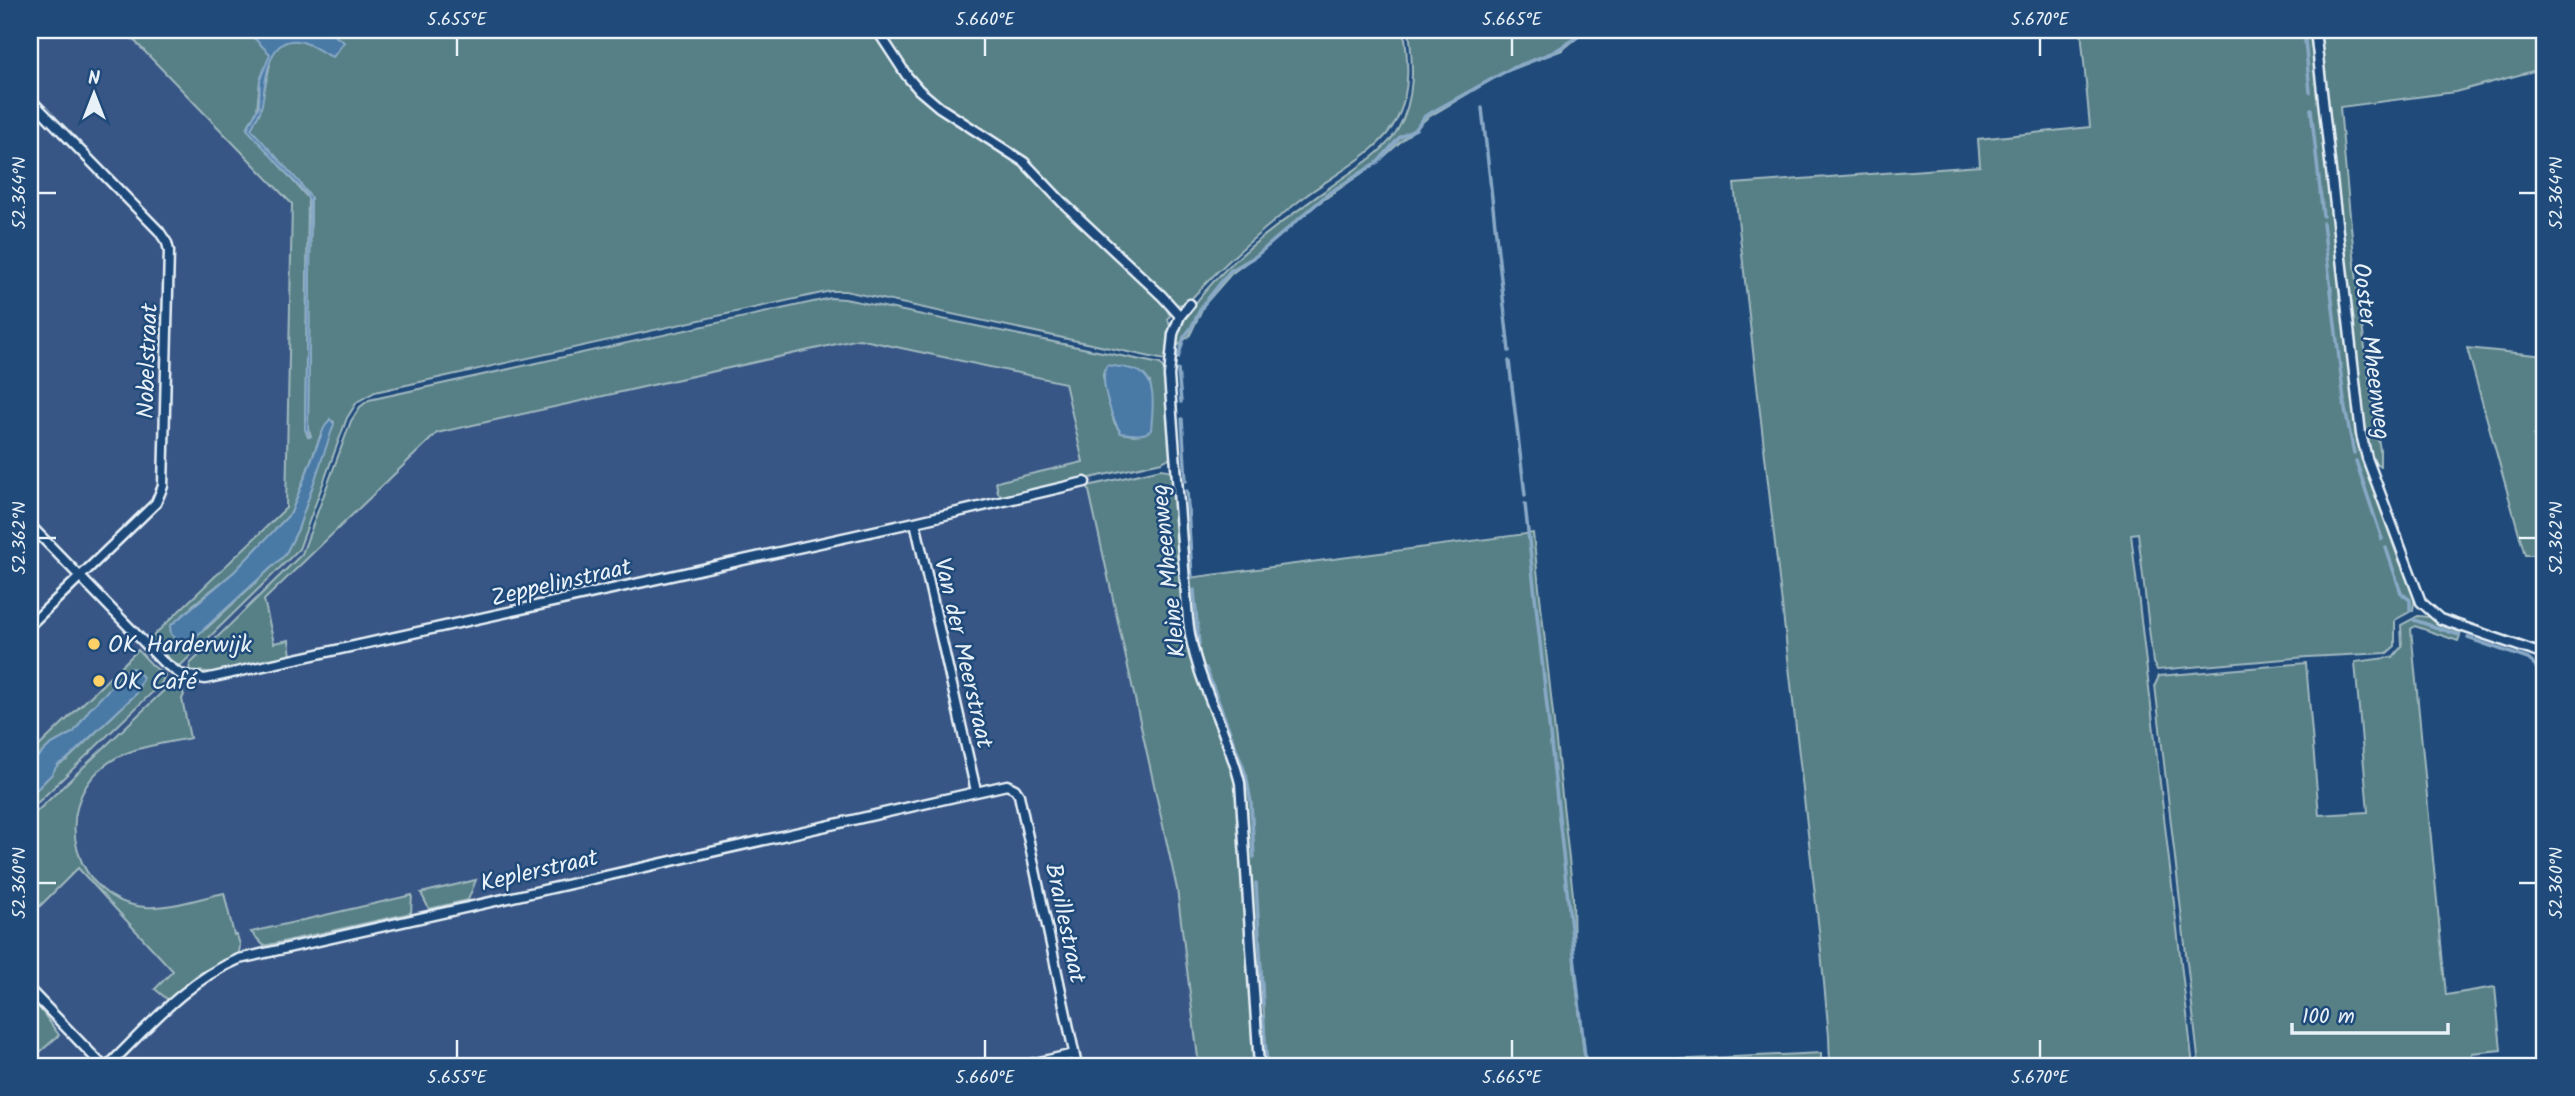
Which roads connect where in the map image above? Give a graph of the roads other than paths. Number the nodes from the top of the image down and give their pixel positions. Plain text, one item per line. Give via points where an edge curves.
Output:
1 (877, 30) edge
2 (2315, 30) edge
3 (30, 99) edge
4 (1190, 304) dead end
5 (1180, 317) junction
6 (1085, 482) dead end
7 (915, 522) junction
8 (30, 525) edge
9 (80, 578) junction
10 (30, 625) edge
11 (2544, 654) edge
12 (2545, 671) edge
13 (1015, 789) joint
14 (976, 792) junction
15 (30, 990) edge
16 (1074, 1055) junction
17 (105, 1066) edge
18 (1022, 1066) edge
19 (1077, 1066) edge
20 (1259, 1066) edge

1 - 5 street via 919,90 1024,162
2 - 11 street, Ooster Mheenweg via 2361,434 2393,531 2421,602 2431,613
3 - 9 street, Nobelstraat via 159,231 169,251 163,486 156,503
4 - 5 street, Kleine Mheenweg
5 - 20 street, Kleine Mheenweg via 1173,334 1169,376 1189,632 1199,675 1232,752 1240,783
6 - 7 street, Zeppelinstraat
7 - 9 street, Zeppelinstraat via 215,678 180,674 163,662
7 - 14 street, Van der Meerstraat
8 - 9 street, Zeppelinstraat
9 - 10 street, Nobelstraat
11 - 12 street, Ooster Mheenweg
13 - 14 street, Keplerstraat via 1007,785
13 - 16 street, Braillestraat
14 - 17 street, Keplerstraat via 239,959 193,984
15 - 17 street
16 - 18 street
16 - 19 street, Braillestraat

